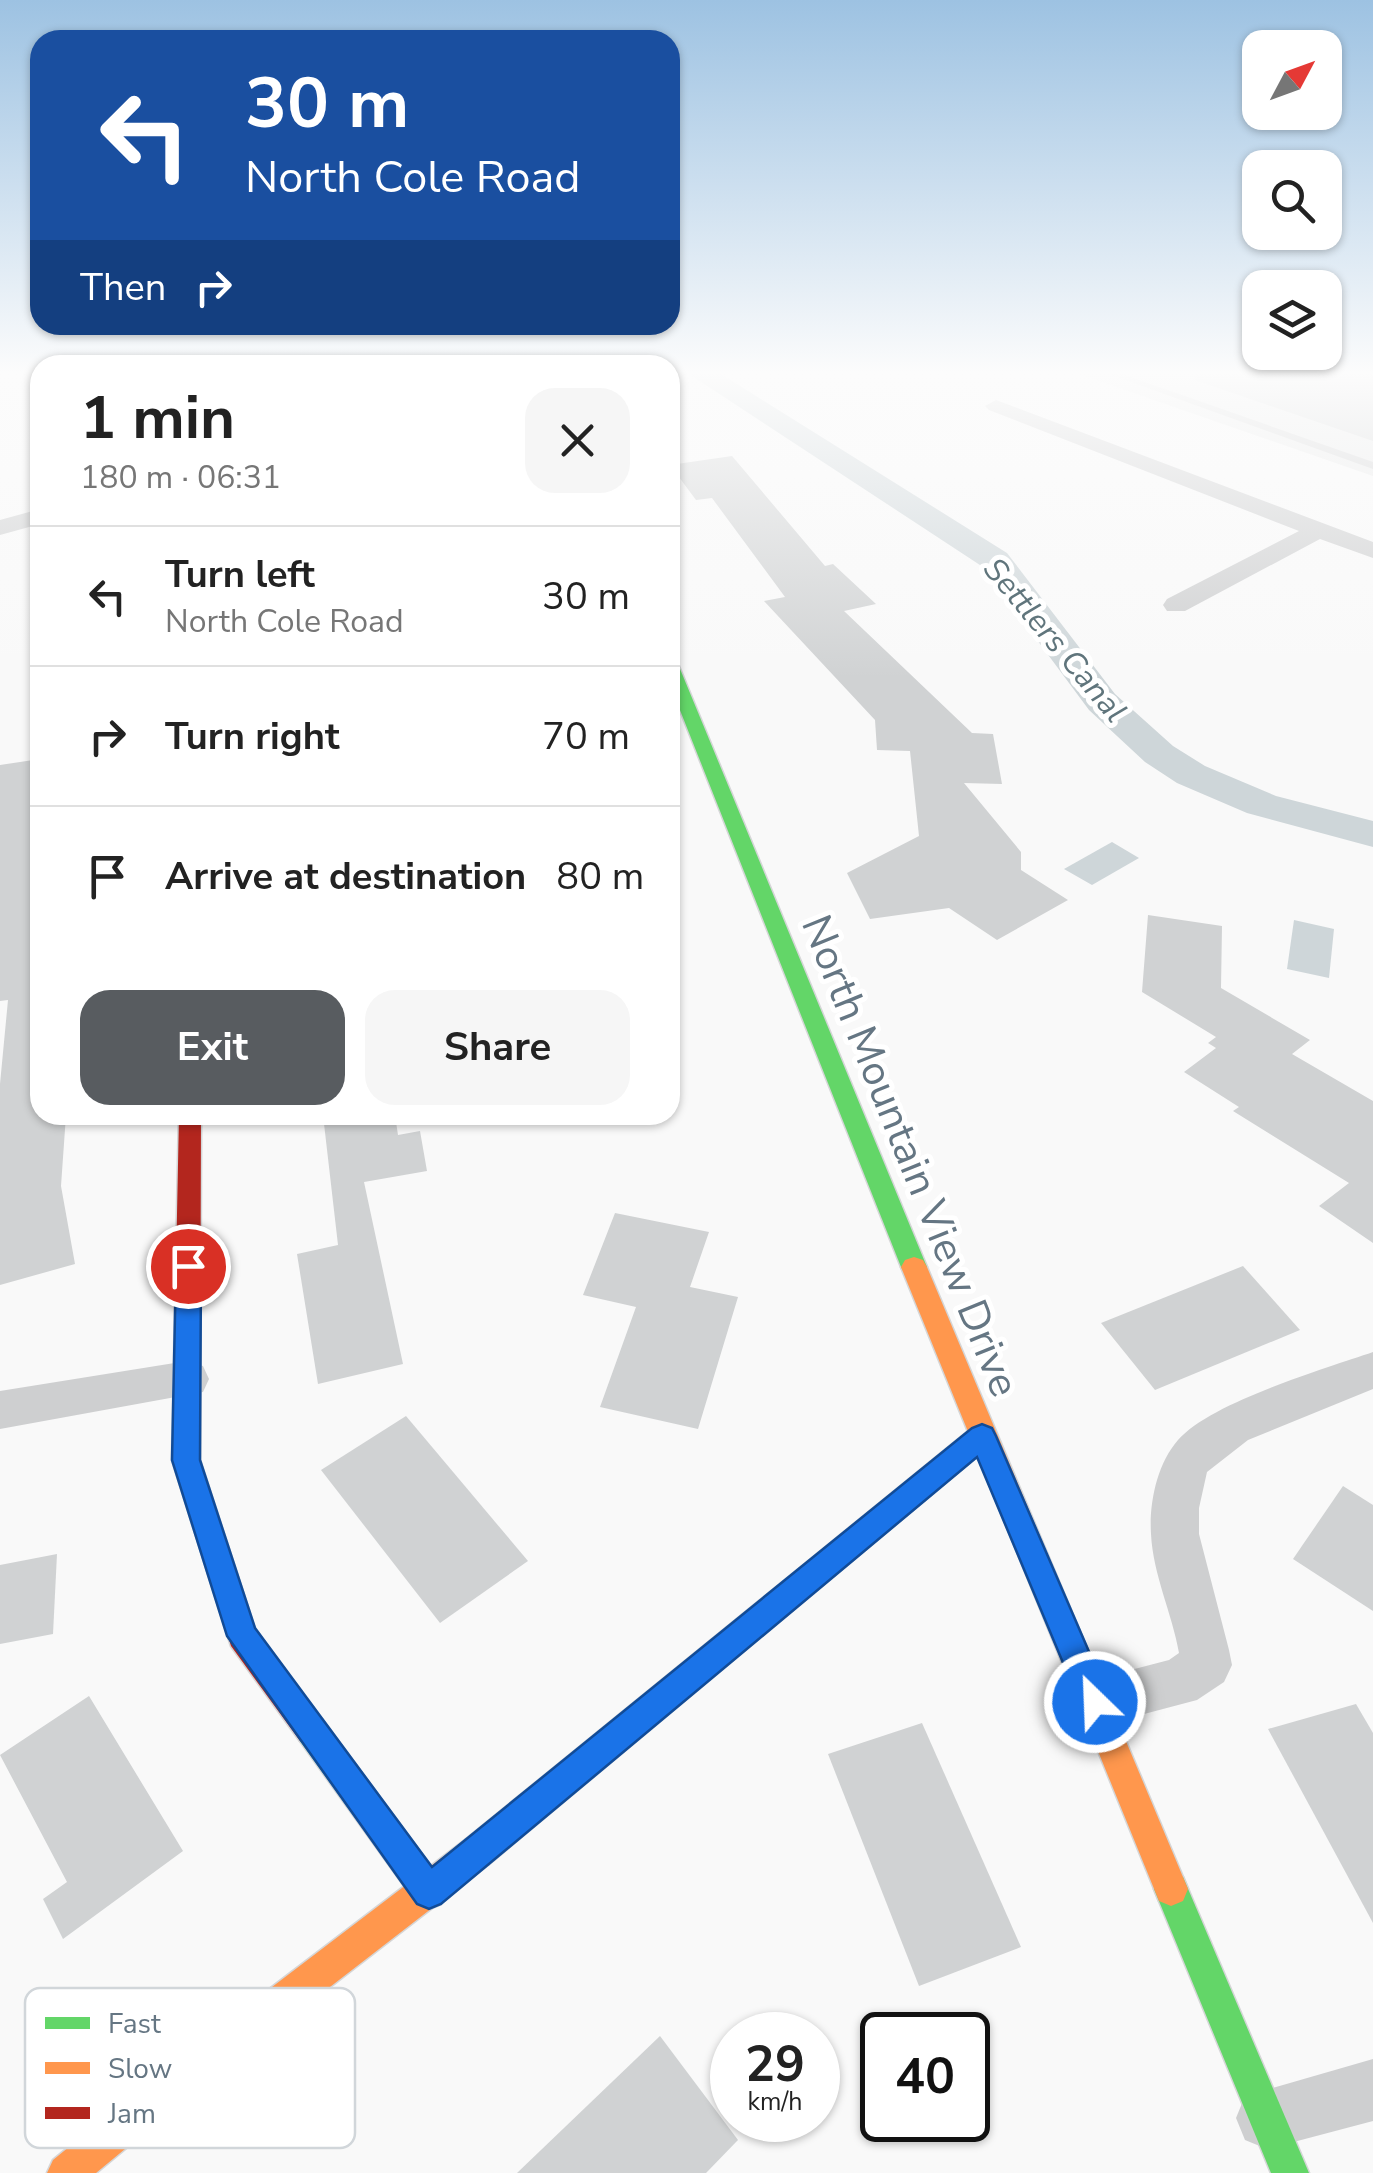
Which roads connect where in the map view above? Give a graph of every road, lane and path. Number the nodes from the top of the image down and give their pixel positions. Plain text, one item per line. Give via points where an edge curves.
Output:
1 (1177, 475) edge
2 (30, 519) edge
3 (0, 528) edge
4 (1319, 530) junction
5 (1373, 551) edge
6 (1176, 605) dead end
7 (680, 689) edge
8 (190, 1125) edge
9 (1373, 1370) edge
10 (187, 1379) junction
11 (0, 1410) edge
12 (982, 1436) junction
13 (1095, 1702) junction
14 (429, 1892) junction
15 (301, 1988) edge
16 (1373, 2090) edge
17 (1278, 2146) edge
18 (97, 2148) edge
19 (66, 2173) edge

1 - 4 street
2 - 3 street
4 - 5 street
4 - 6 street
7 - 12 main road, North Mountain View Drive
8 - 10 main road
9 - 13 street via 1232,1427 1195,1452 1175,1497 1175,1541 1203,1632 1206,1665 1179,1682
10 - 11 street
10 - 14 main road via 186,1460 242,1636
12 - 13 main road, North Mountain View Drive
12 - 14 main road
13 - 17 main road, North Mountain View Drive
14 - 15 main road
16 - 17 street
18 - 19 main road

